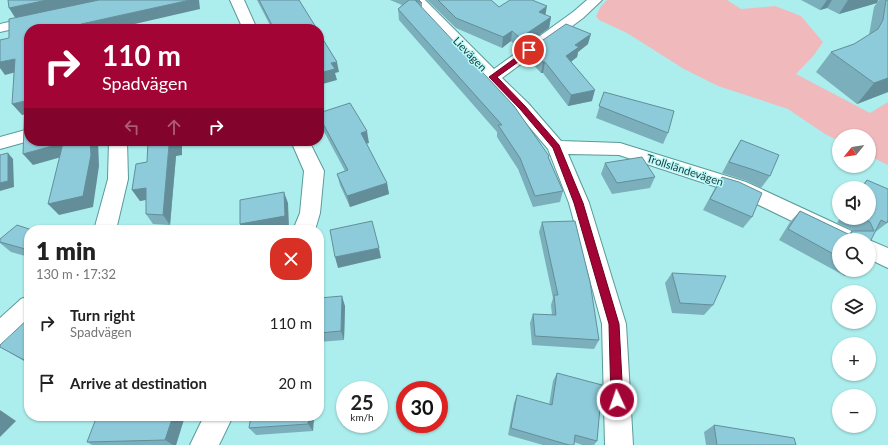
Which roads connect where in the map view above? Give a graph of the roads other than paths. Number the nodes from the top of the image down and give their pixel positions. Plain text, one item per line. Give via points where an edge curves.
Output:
1 (237, 0) edge
2 (418, 0) edge
3 (595, 0) edge
4 (53, 16) edge
5 (248, 24) edge
6 (0, 28) edge
7 (493, 77) junction
8 (24, 136) edge
9 (0, 143) edge
10 (118, 146) edge
11 (302, 146) edge
12 (556, 147) junction
13 (106, 225) edge
14 (306, 225) edge
15 (835, 233) edge
16 (876, 253) edge
17 (888, 259) edge
18 (24, 312) edge
19 (0, 334) edge
20 (216, 421) edge
21 (204, 445) edge
22 (619, 445) edge

1 - 5 street
2 - 7 street, Lievägen
3 - 7 street
4 - 6 street
7 - 12 street, Lievägen
8 - 9 street
10 - 13 street via 118,179
11 - 14 street via 314,171 310,213
12 - 15 street, Trollsländevägen via 620,149 739,187
12 - 22 street, Lievägen via 579,203 614,324
16 - 17 street
18 - 19 street
20 - 21 street

